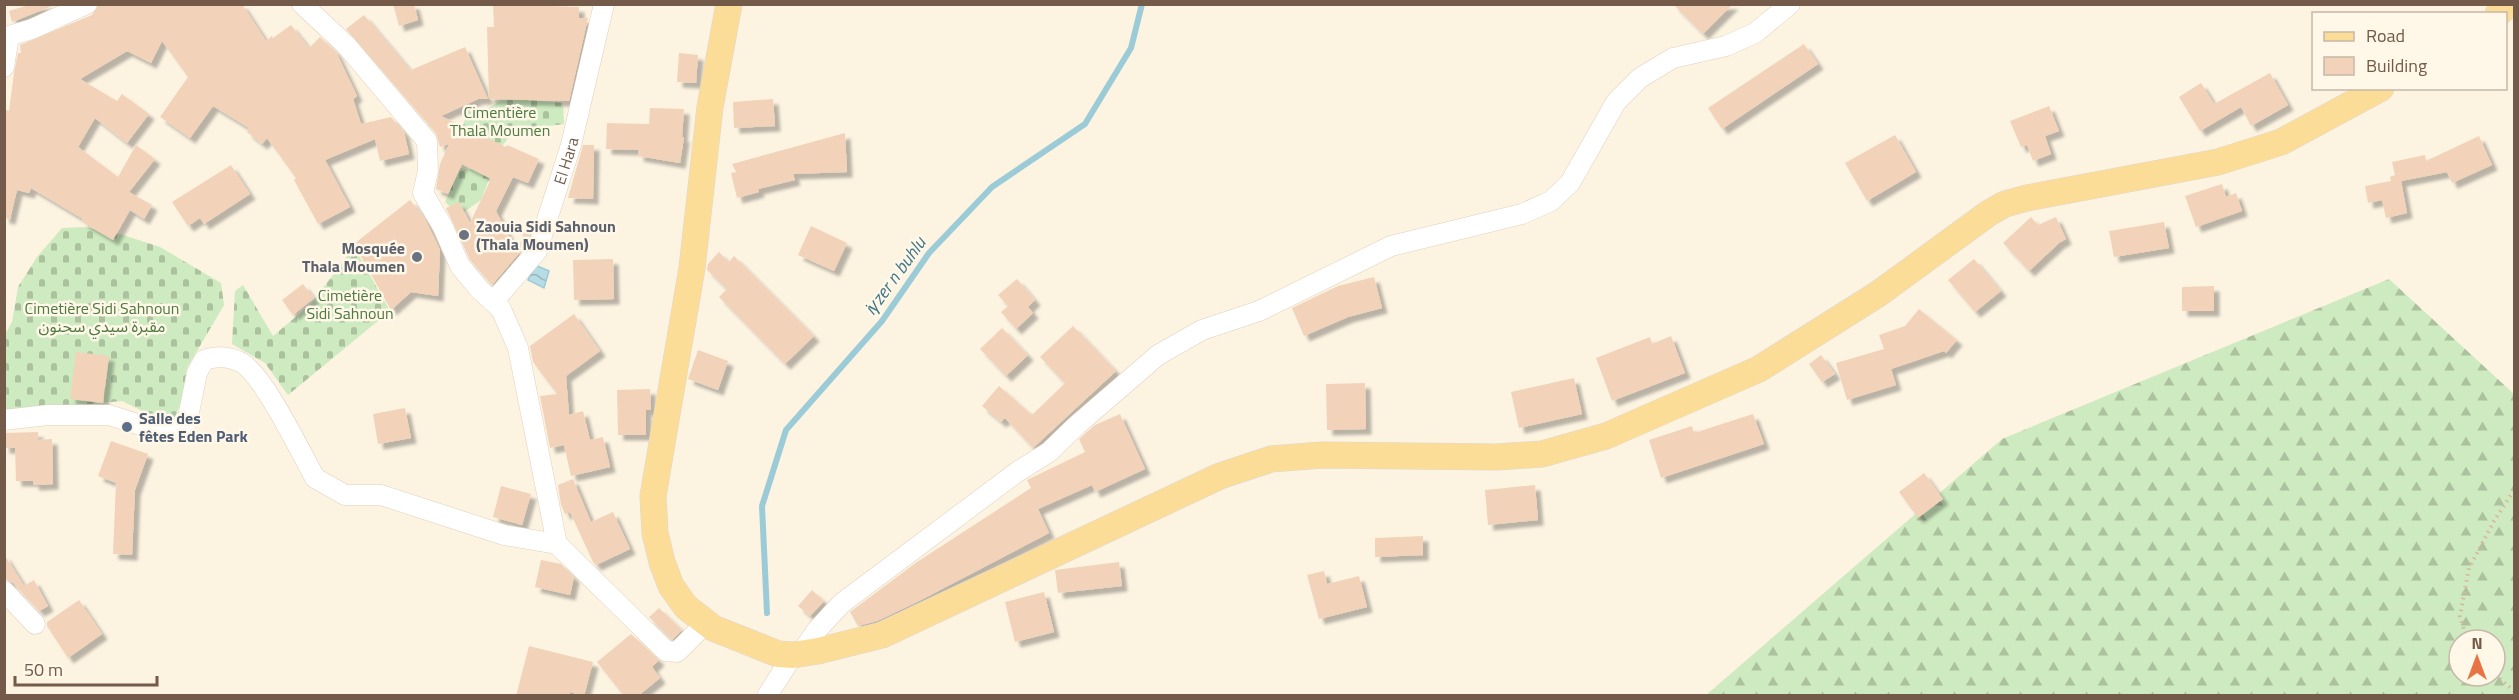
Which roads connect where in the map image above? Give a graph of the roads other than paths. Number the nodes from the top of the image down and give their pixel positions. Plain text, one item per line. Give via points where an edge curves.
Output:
1 (87, 4) edge
2 (302, 4) edge
3 (604, 4) edge
4 (729, 4) edge
5 (1790, 4) edge
6 (7, 29) edge
7 (4, 67) edge
8 (2377, 90) edge
9 (493, 302) junction
10 (4, 420) edge
11 (557, 544) junction
12 (4, 591) edge
13 (35, 624) dead end
14 (709, 626) junction
15 (791, 654) junction
16 (767, 696) edge

1 - 6 street via 32,29
2 - 9 street via 346,45 427,141 428,171 423,193 460,266
3 - 9 street, El Hara via 571,145 537,251
4 - 14 main road via 711,107 692,268 653,496 655,533 671,586 686,607
5 - 15 street via 1755,33 1726,46 1673,58 1640,78 1616,102 1570,183 1551,201 1522,214 1391,246 1259,311 1202,330 1158,356 1049,452 842,603
6 - 7 street
8 - 15 main road via 2281,142 2218,162 2005,204 1868,300 1759,369 1606,436 1542,454 1322,455 1270,459 1220,476 882,635
9 - 11 street via 501,309 518,348
10 - 11 street via 109,415 156,430 178,429 187,422 197,373 204,360 219,356 242,362 258,377 315,478 330,487 345,495 381,495 504,535
11 - 14 street via 666,651 677,652
12 - 13 street
14 - 15 main road
15 - 16 street

